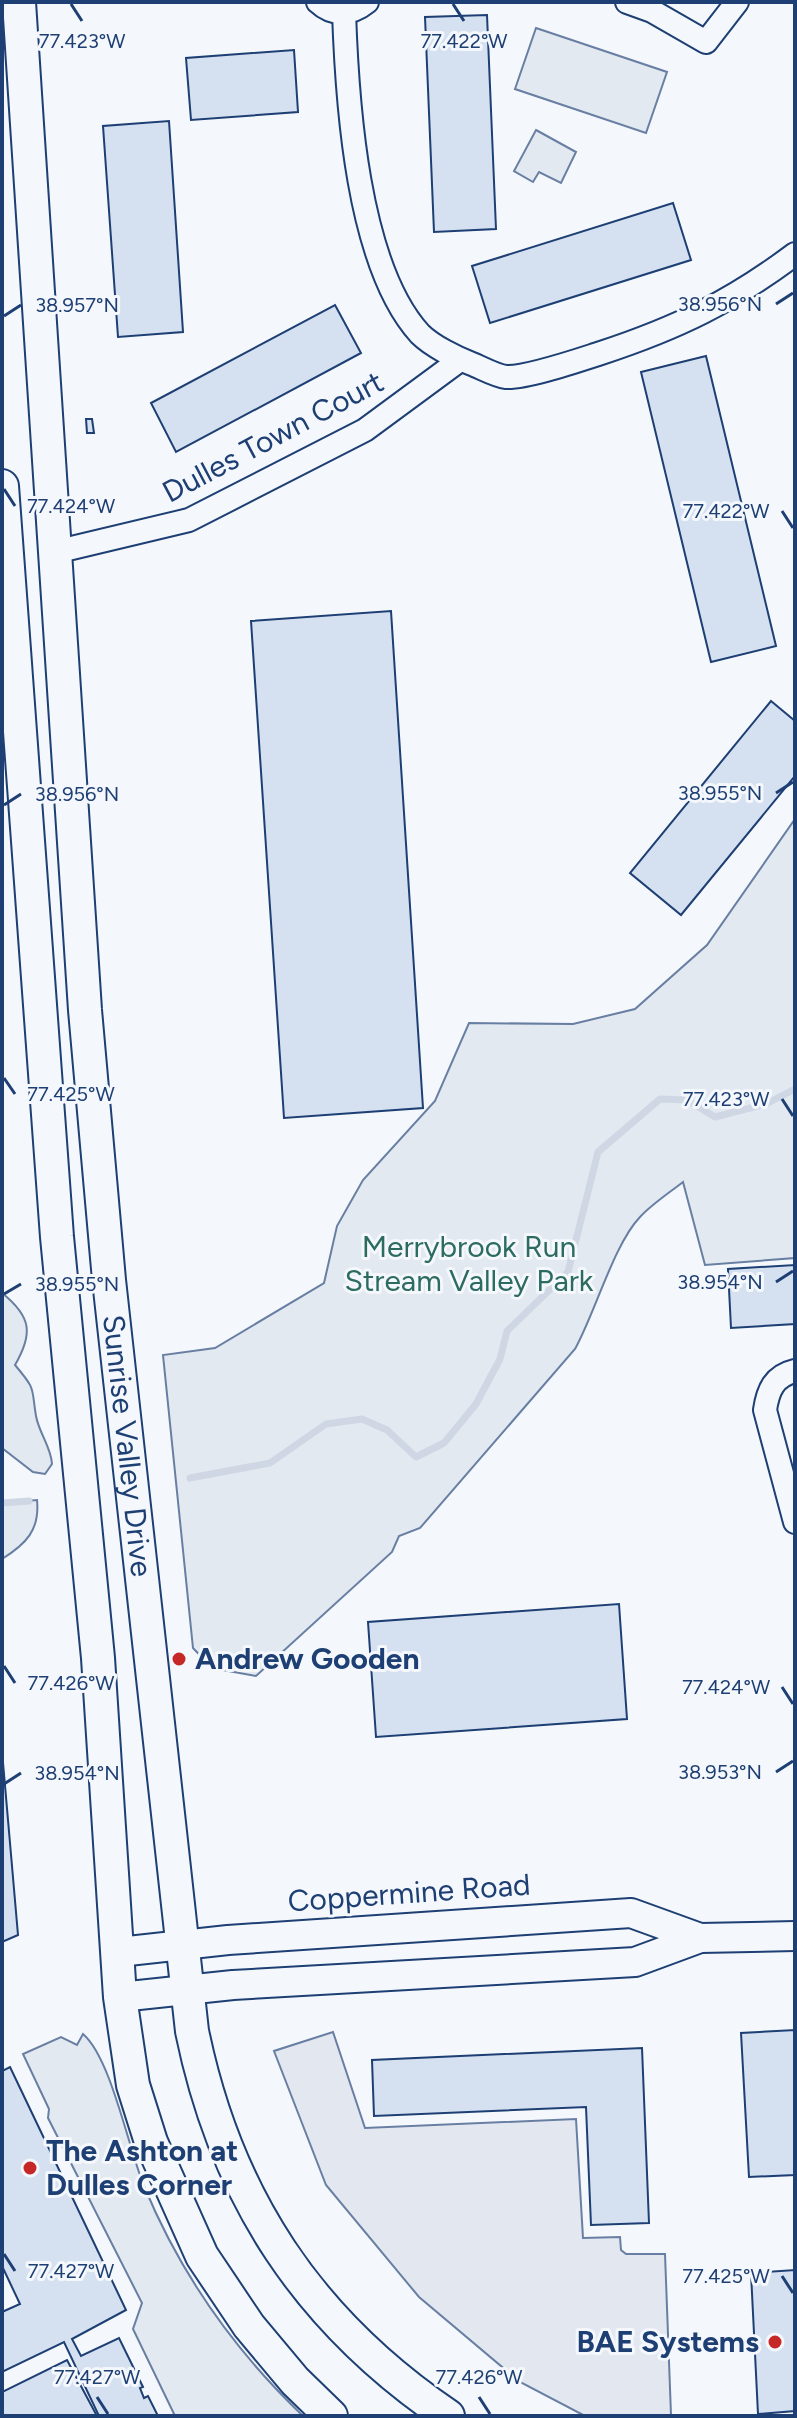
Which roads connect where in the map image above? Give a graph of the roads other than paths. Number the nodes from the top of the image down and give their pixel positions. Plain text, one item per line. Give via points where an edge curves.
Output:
1 (19, 2) edge
2 (318, 2) edge
3 (367, 2) edge
4 (627, 2) edge
5 (737, 2) edge
6 (654, 6) edge
7 (344, 12) junction
8 (795, 254) edge
9 (460, 360) junction
10 (2, 486) edge
11 (55, 552) junction
12 (795, 1371) edge
13 (795, 1522) edge
14 (795, 1936) edge
15 (700, 1938) junction
16 (182, 1944) junction
17 (119, 1952) junction
18 (187, 1990) junction
19 (120, 1997) junction
20 (331, 2416) edge
21 (448, 2416) edge

1 - 11 main road, Sunrise Valley Drive
2 - 7 street
3 - 7 street
4 - 6 street
5 - 6 street via 706,42
7 - 9 street via 349,122 373,235 393,293 420,335
8 - 9 street via 718,307 650,337 566,364 506,377
9 - 11 street, Dulles Town Court via 365,430 189,520
10 - 17 main road, Sunrise Valley Drive via 57,1237 98,1658
11 - 16 main road, Sunrise Valley Drive via 109,1280
12 - 13 street via 782,1374 768,1392 765,1410
14 - 15 street, Coppermine Road
15 - 16 street, Coppermine Road via 631,1913
15 - 18 street, Coppermine Road via 635,1962
16 - 17 street, Coppermine Road
16 - 18 main road, Sunrise Valley Drive
17 - 19 main road, Sunrise Valley Drive
18 - 19 street, Coppermine Road
18 - 21 main road, Sunrise Valley Drive via 202,2078 217,2125 268,2236 333,2316
19 - 20 main road, Sunrise Valley Drive via 133,2085 151,2142 202,2256 249,2326

